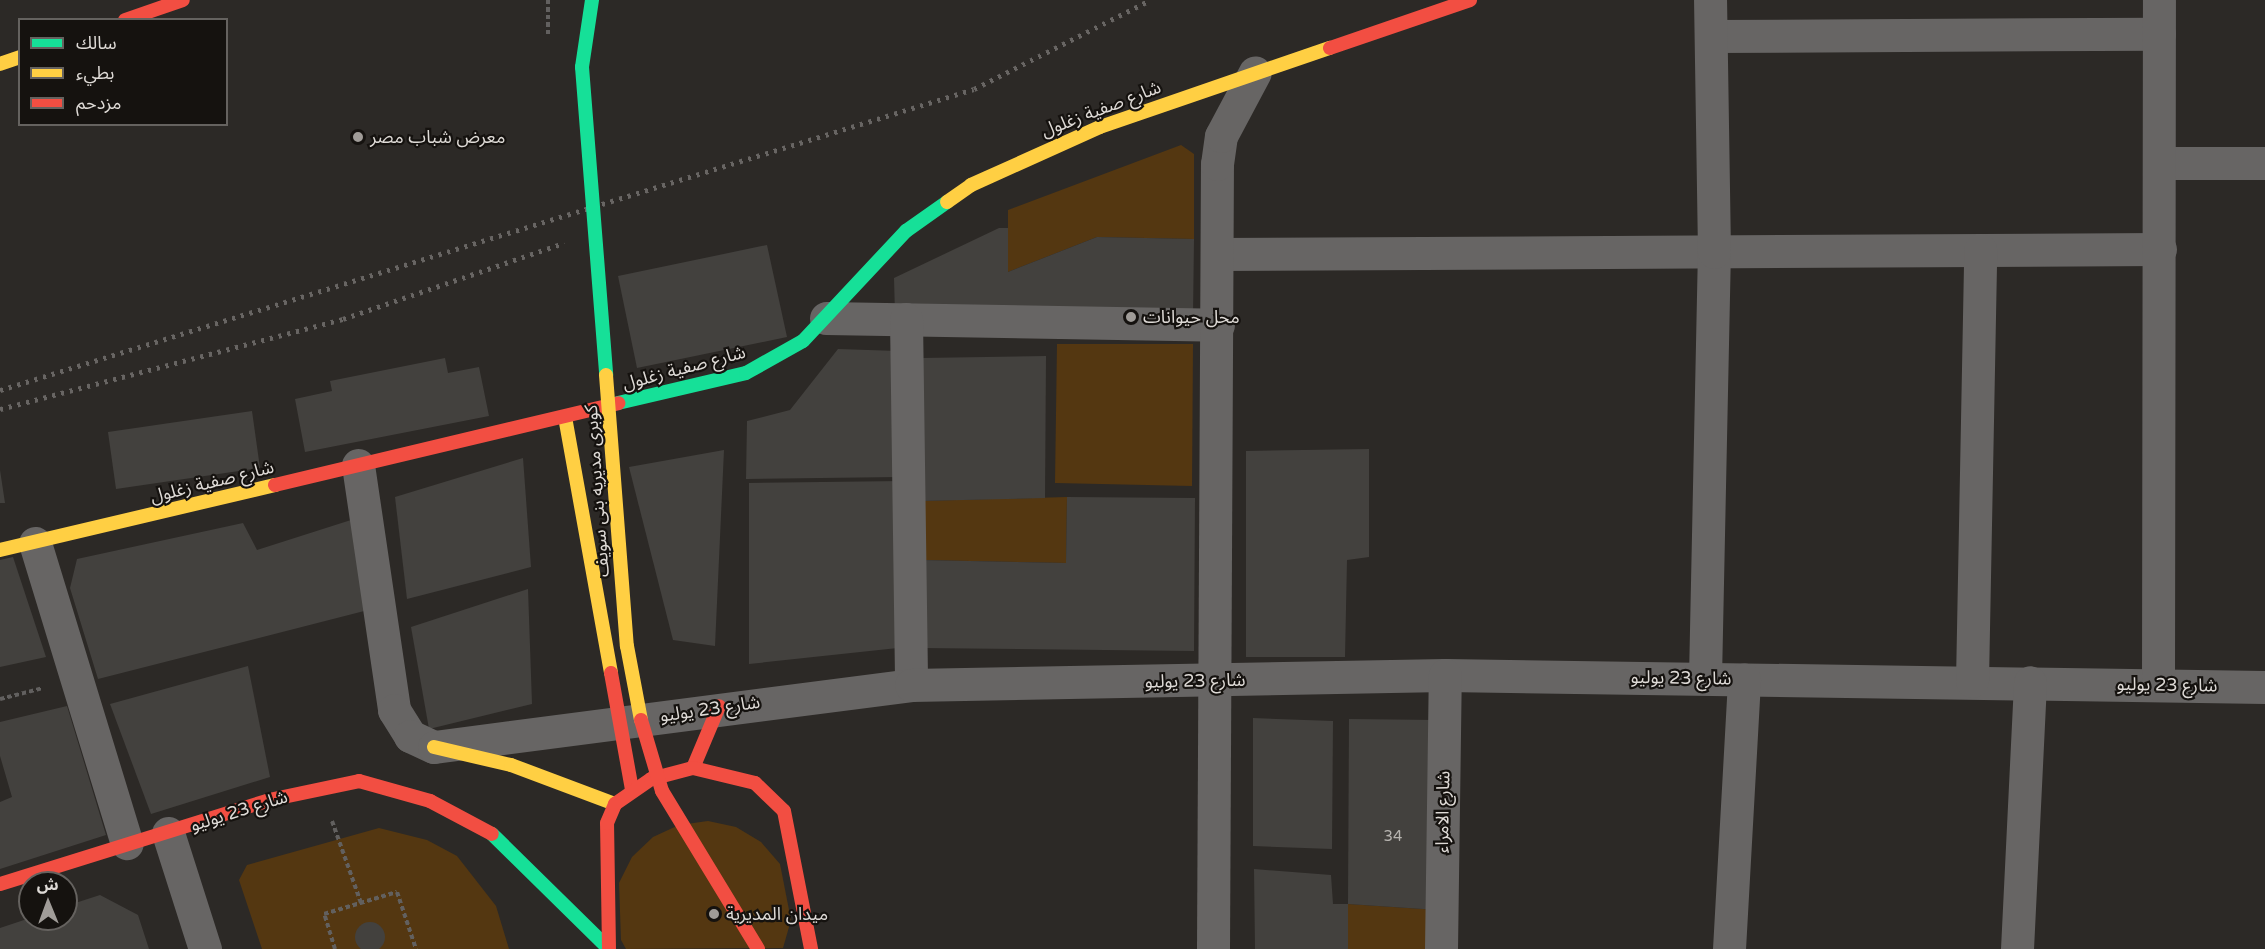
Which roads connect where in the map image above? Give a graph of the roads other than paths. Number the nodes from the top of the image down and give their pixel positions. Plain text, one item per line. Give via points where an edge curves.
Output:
1 (183, 0) edge
2 (592, 0) edge
3 (1470, 0) edge
4 (1710, 0) edge
5 (2159, 0) edge
6 (131, 12) edge
7 (2159, 34) junction
8 (1712, 36) junction
9 (18, 58) edge
10 (0, 64) edge
11 (1255, 72) junction
12 (2159, 163) junction
13 (2265, 163) edge
14 (2160, 249) junction
15 (1980, 250) junction
16 (1714, 252) junction
17 (1217, 254) junction
18 (826, 318) junction
19 (906, 319) junction
20 (1218, 325) junction
21 (599, 409) junction
22 (565, 417) junction
23 (358, 465) junction
24 (35, 543) junction
25 (0, 550) edge
26 (625, 554) junction
27 (590, 560) junction
28 (1445, 675) junction
29 (1705, 678) junction
30 (1744, 679) junction
31 (1215, 681) junction
32 (1972, 681) junction
33 (2030, 682) junction
34 (2158, 684) junction
35 (911, 685) junction
36 (2265, 687) edge
37 (719, 706) junction
38 (653, 717) junction
39 (618, 722) junction
40 (434, 747) junction
41 (693, 768) junction
42 (663, 774) junction
43 (632, 790) junction
44 (615, 804) junction
45 (168, 833) junction
46 (127, 843) junction
47 (0, 884) edge
48 (609, 948) edge
49 (205, 949) edge
50 (758, 949) edge
51 (812, 949) edge
52 (1213, 949) edge
53 (1441, 949) edge
54 (1729, 949) edge
55 (2017, 949) edge

1 - 6 main road
2 - 50 main road, كوبرى مديريه بنى سويف, bridge via 582,67 627,646 647,754 662,791
3 - 11 main road, شارع صفية زغلول
4 - 8 street
5 - 7 street
7 - 8 street
7 - 12 street
8 - 16 street
9 - 10 main road
11 - 17 street via 1221,136
11 - 18 main road, شارع صفية زغلول via 1100,127 970,185 906,231
12 - 13 street
12 - 14 street
14 - 15 street
14 - 34 street
15 - 16 street
15 - 32 street
16 - 17 street
16 - 29 street
17 - 20 street
18 - 19 street
18 - 21 main road, شارع صفية زغلول via 802,341 746,373
19 - 20 street
19 - 35 street
20 - 31 street
21 - 22 main road, شارع صفية زغلول
21 - 26 main road
22 - 23 main road, شارع صفية زغلول
22 - 27 main road
23 - 24 main road, شارع صفية زغلول
23 - 40 street via 394,710 410,736
24 - 25 main road, شارع صفية زغلول
24 - 46 street
26 - 27 main road
26 - 38 main road
27 - 39 main road
28 - 29 street, شارع 23 يوليو
28 - 31 street, شارع 23 يوليو
28 - 53 street, شارع الامراء
29 - 30 street, شارع 23 يوليو
30 - 32 street, شارع 23 يوليو
30 - 54 street
31 - 35 street, شارع 23 يوليو
31 - 52 street
32 - 33 street, شارع 23 يوليو
33 - 34 street, شارع 23 يوليو
33 - 55 street
34 - 36 street, شارع 23 يوليو
35 - 37 street, شارع 23 يوليو
37 - 38 street, شارع 23 يوليو
37 - 41 main road
38 - 39 street, شارع 23 يوليو
38 - 42 main road
39 - 40 street, شارع 23 يوليو
39 - 43 main road
40 - 44 main road via 511,765
41 - 42 main road
41 - 51 main road via 755,783 784,811
42 - 43 main road
43 - 44 main road
44 - 48 main road via 607,823
45 - 46 main road, شارع 23 يوليو
45 - 48 main road, شارع 23 يوليو via 320,787 358,781 430,801 479,824 519,856
45 - 49 street
46 - 47 main road, شارع 23 يوليو

